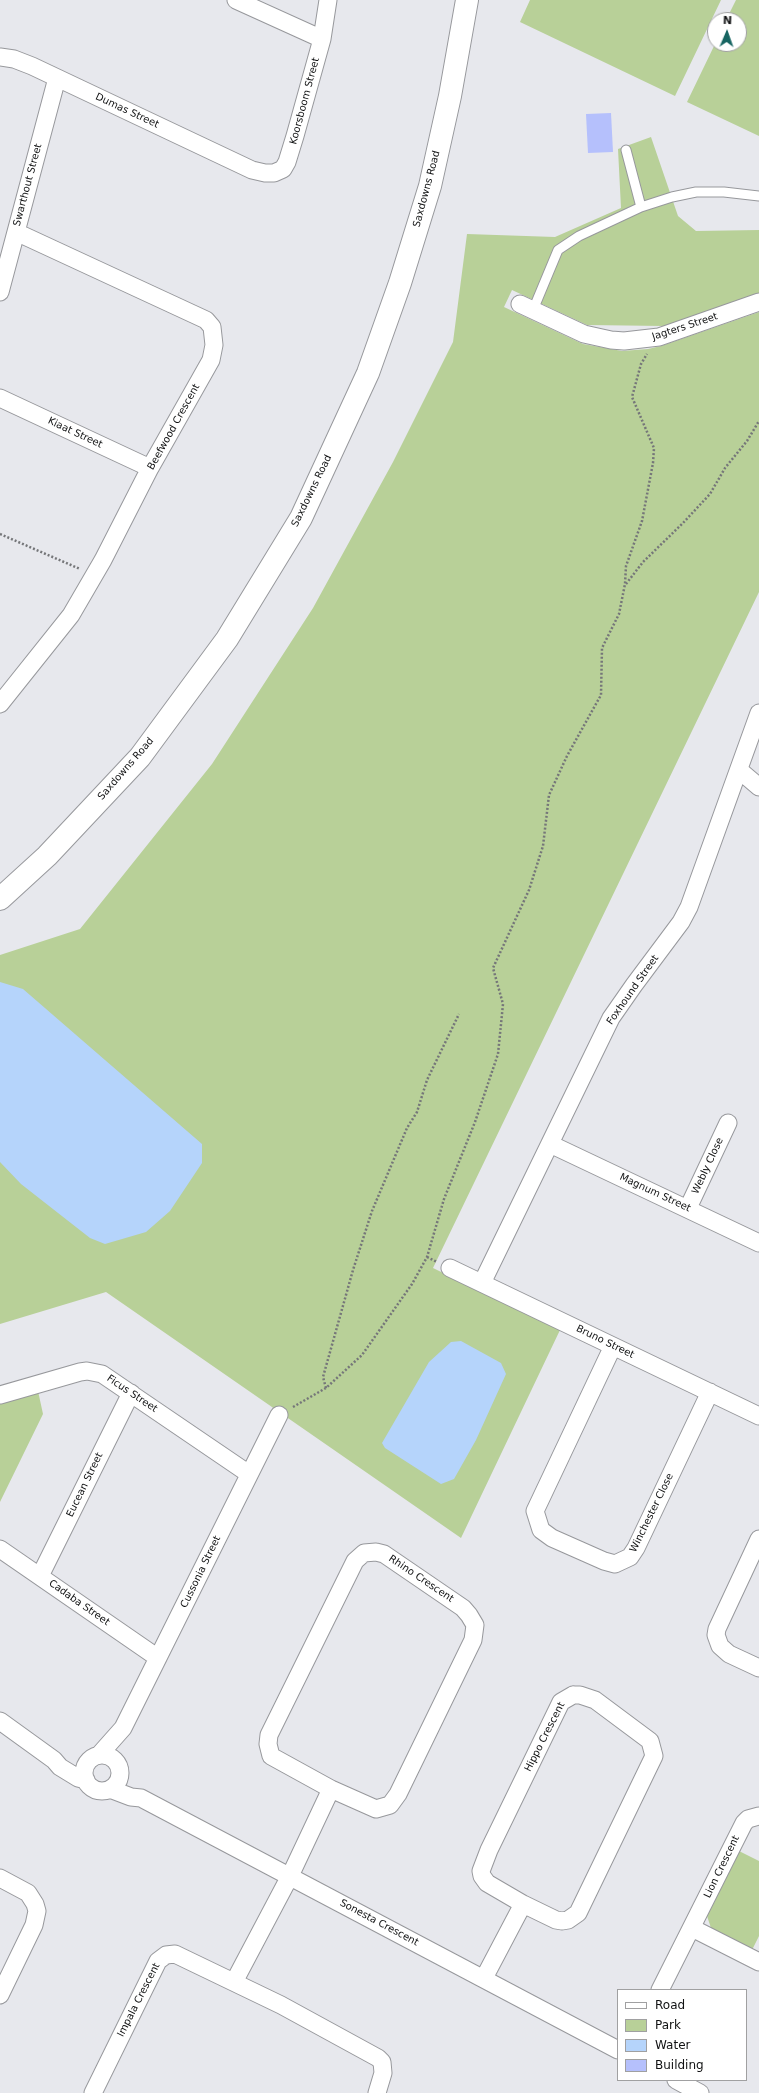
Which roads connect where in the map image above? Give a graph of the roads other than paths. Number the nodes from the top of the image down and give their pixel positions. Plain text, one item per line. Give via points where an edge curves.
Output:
1 (236, 0) edge
2 (328, 0) edge
3 (467, 0) edge
4 (322, 39) junction
5 (0, 57) edge
6 (57, 78) junction
7 (626, 150) dead end
8 (252, 170) joint
9 (759, 196) edge
10 (641, 208) junction
11 (16, 232) junction
12 (0, 292) edge
13 (759, 302) edge
14 (526, 307) joint
15 (0, 398) edge
16 (150, 468) junction
17 (0, 704) edge
18 (759, 713) edge
19 (739, 770) junction
20 (759, 787) edge
21 (0, 899) edge
22 (728, 1123) dead end
23 (550, 1144) junction
24 (688, 1208) junction
25 (759, 1242) edge
26 (450, 1268) dead end
27 (482, 1283) junction
28 (613, 1346) junction
29 (710, 1392) junction
30 (131, 1393) junction
31 (0, 1395) edge
32 (279, 1415) road end
33 (759, 1416) edge
34 (249, 1474) junction
35 (759, 1539) edge
36 (0, 1549) edge
37 (40, 1576) junction
38 (158, 1658) junction
39 (759, 1668) edge
40 (0, 1723) edge
41 (123, 1728) junction
42 (93, 1759) junction
43 (54, 1760) junction
44 (116, 1776) junction
45 (86, 1780) junction
46 (331, 1789) junction
47 (759, 1816) edge
48 (290, 1876) junction
49 (0, 1878) edge
50 (523, 1904) junction
51 (692, 1928) junction
52 (759, 1962) edge
53 (484, 1978) junction
54 (234, 1982) junction
55 (661, 1989) edge
56 (0, 1995) edge
57 (617, 2049) edge
58 (678, 2081) edge
59 (97, 2092) edge
60 (377, 2093) edge
61 (700, 2093) edge

1 - 4 street
2 - 4 street, Koorsboom Street
3 - 21 street, Saxdowns Road via 450,96 430,186 400,282 368,373 301,518 227,638 140,757 47,856
4 - 8 street, Koorsboom Street via 287,162 283,169 274,173
5 - 6 street, Dumas Street via 14,59
6 - 8 street, Dumas Street
6 - 11 street, Swarthout Street
7 - 10 lane
9 - 10 lane via 696,192
10 - 14 lane via 579,236 558,250
11 - 12 street, Swarthout Street
11 - 16 street, Beefwood Crescent via 206,320 212,327 214,345 211,360
13 - 14 street, Jagters Street via 653,338 624,341 597,338
15 - 16 street, Kiaat Street
16 - 17 street, Beefwood Crescent via 71,615
18 - 19 street, Foxhound Street
19 - 20 street
19 - 23 street, Foxhound Street via 682,922 611,1018
22 - 24 street, Webly Close
23 - 24 street, Magnum Street
23 - 27 street, Foxhound Street
24 - 25 street, Magnum Street
26 - 27 street, Bruno Street
27 - 28 street, Bruno Street
28 - 29 street, Bruno Street
28 - 29 street, Winchester Close via 536,1511 541,1530 552,1538 615,1564 630,1557
29 - 33 street, Bruno Street
30 - 31 street, Ficus Street via 102,1374 87,1371
30 - 34 street, Ficus Street
30 - 37 street, Eucean Street
32 - 34 street, Cussonia Street
34 - 38 street, Cussonia Street
35 - 39 street via 716,1636 720,1646 728,1654
36 - 37 street, Cadaba Street
37 - 38 street, Cadaba Street
38 - 41 street, Cussonia Street
40 - 43 street
41 - 42 street, Cussonia Street
41 - 44 street, Cussonia Street
42 - 43 street
42 - 44 street via 109,1756
42 - 45 street via 84,1773
43 - 45 street via 60,1767
44 - 45 street via 96,1790
44 - 48 street, Sonesta Crescent via 136,1789 141,1798
46 - 46 street, Rhino Crescent via 271,1756 268,1740 355,1561 364,1553 376,1552 384,1554 463,1608 473,1620 473,1640 394,1801 376,1809
46 - 48 street
47 - 51 street, Lion Crescent via 744,1823
48 - 53 street, Sonesta Crescent
48 - 54 street
49 - 56 street via 28,1893 37,1911 34,1925
50 - 50 street, Hippo Crescent via 556,1920 568,1920 578,1913 654,1756 650,1741 594,1700 580,1695 566,1697 561,1702 482,1867 482,1876 487,1883
50 - 53 street
51 - 52 street
51 - 55 street, Lion Crescent
53 - 57 street, Sonesta Crescent
54 - 59 street, Impala Crescent via 175,1954 162,1957
54 - 60 street, Impala Crescent via 307,2018 378,2058 382,2062 383,2073
58 - 61 street

